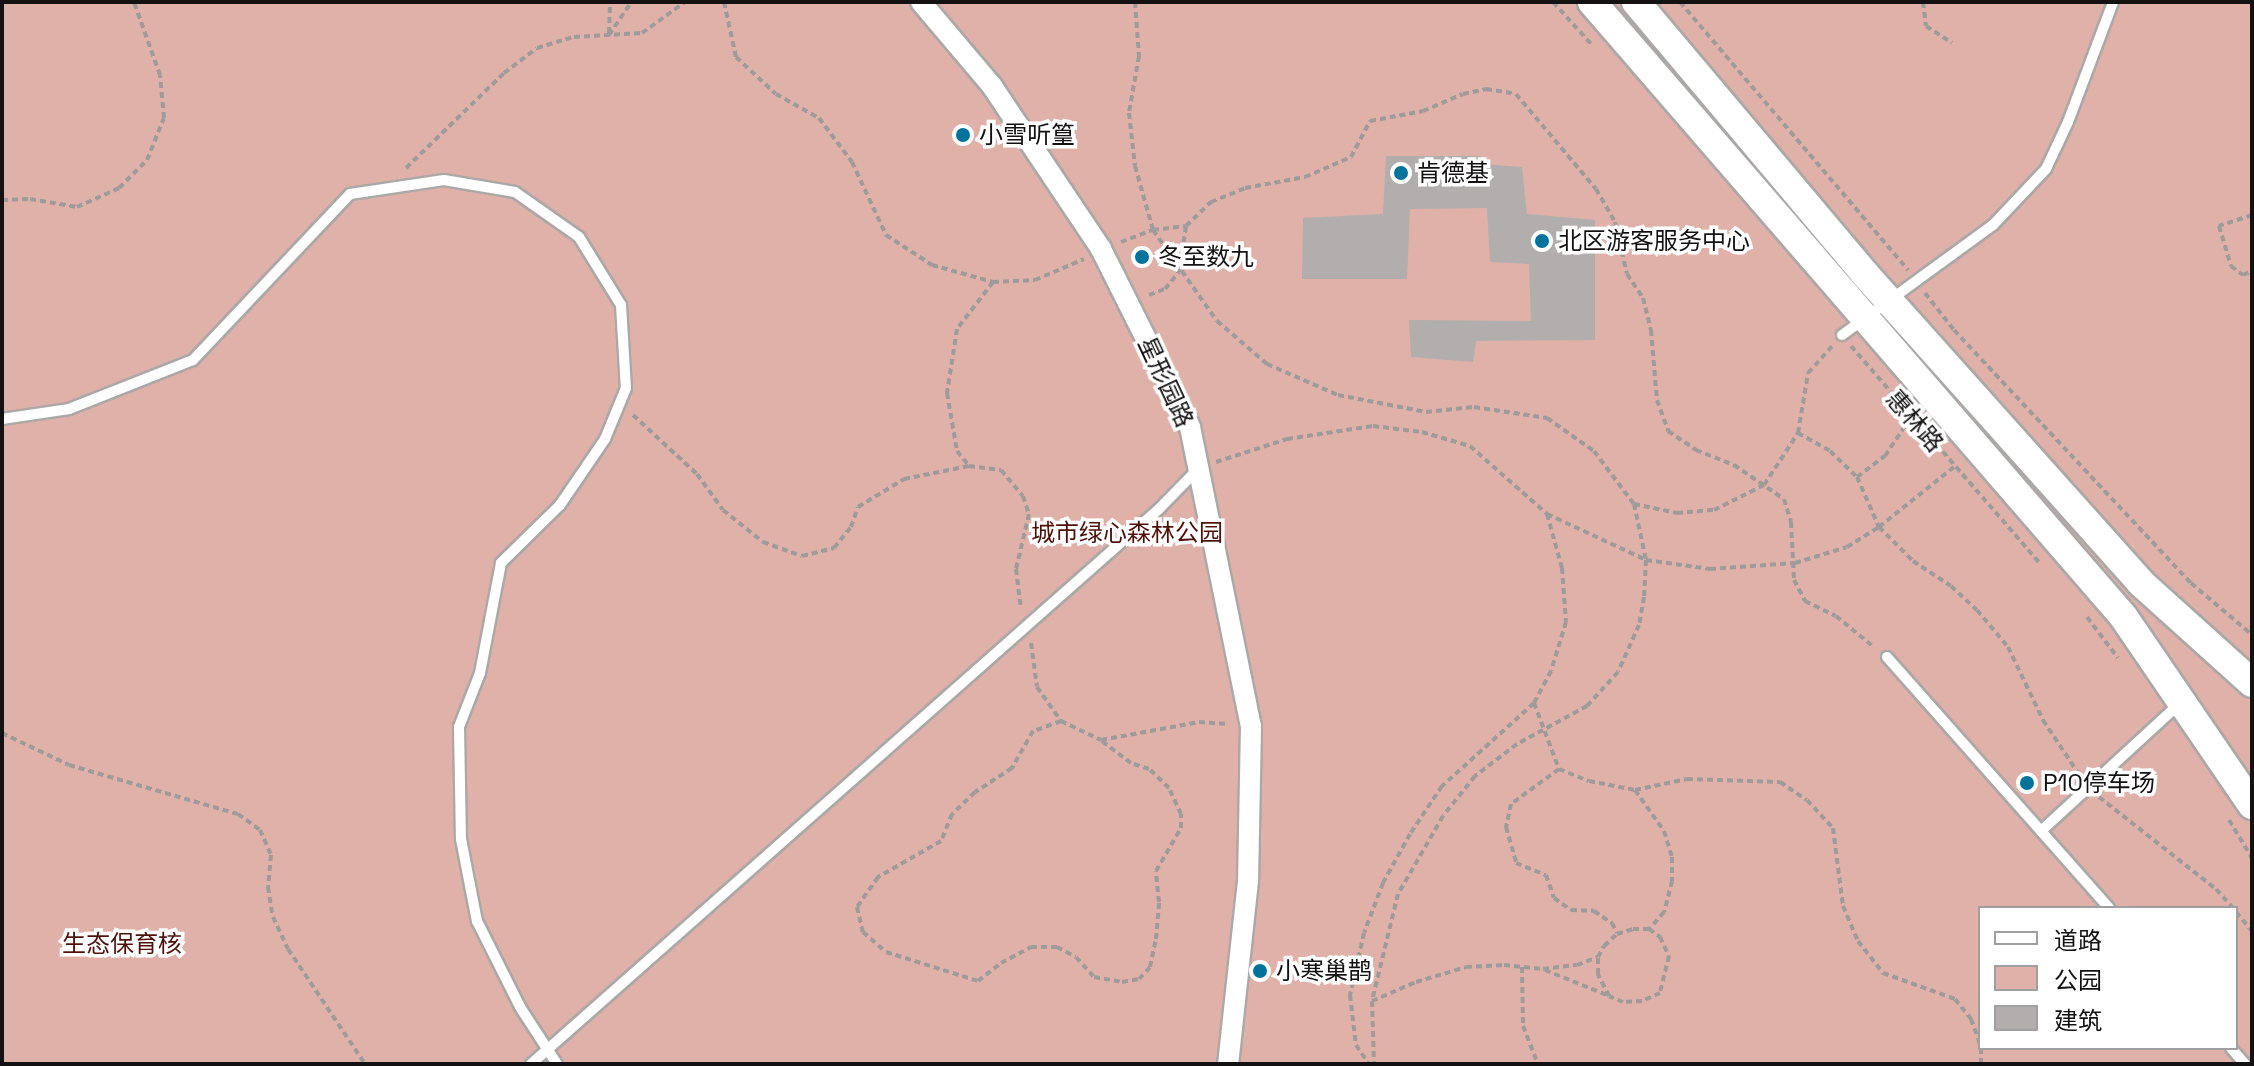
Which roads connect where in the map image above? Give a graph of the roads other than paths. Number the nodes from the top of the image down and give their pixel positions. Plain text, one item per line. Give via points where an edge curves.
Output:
1 (921, 2) edge
2 (1592, 2) edge
3 (1636, 2) edge
4 (2113, 2) edge
5 (1889, 301) junction
6 (1853, 326) junction
7 (2, 419) edge
8 (1199, 468) junction
9 (1887, 657) road end
10 (2252, 683) edge
11 (2183, 700) junction
12 (2240, 812) edge
13 (2041, 831) junction
14 (2107, 906) edge
15 (546, 1051) junction
16 (531, 1064) edge
17 (557, 1064) edge
18 (1228, 1064) edge

1 - 8 street, 星形园路 via 992,86 1101,249 1190,427
2 - 6 main road, 惠林路
3 - 5 main road
4 - 5 lane via 2046,169 1993,225
5 - 6 lane
5 - 10 main road via 2141,583
6 - 11 main road, 惠林路 via 2123,616
7 - 15 lane via 69,409 193,360 350,194 444,180 515,192 579,237 621,305 626,388 605,439 560,505 501,563 480,673 459,727 461,839 477,921
8 - 15 lane
8 - 18 street, 星形园路 via 1251,726 1248,881
9 - 13 lane
11 - 12 main road, 惠林路
11 - 13 lane
13 - 14 lane
15 - 16 lane
15 - 17 lane

